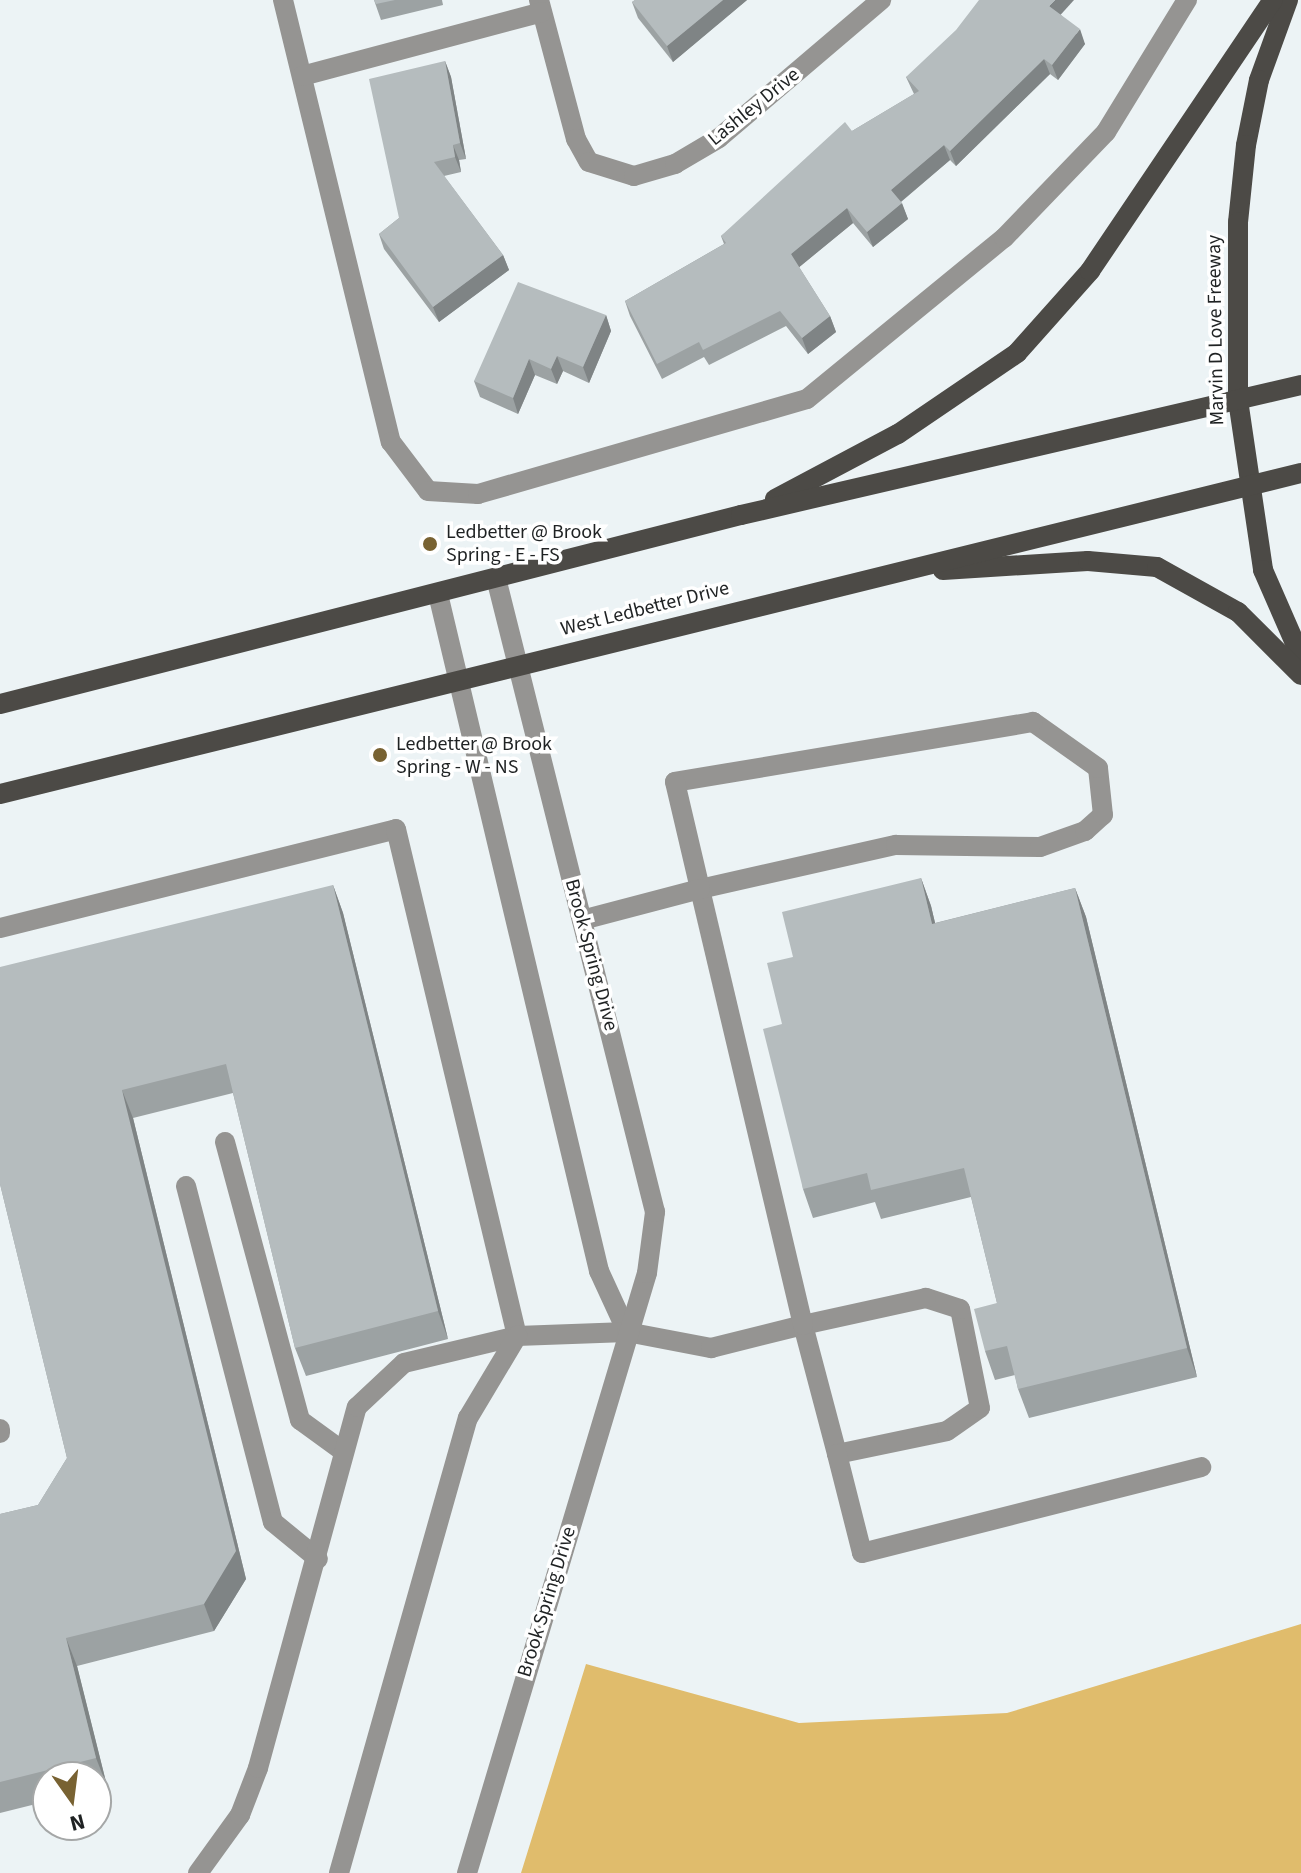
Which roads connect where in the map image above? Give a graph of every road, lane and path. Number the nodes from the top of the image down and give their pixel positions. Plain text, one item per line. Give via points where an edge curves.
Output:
1 (283, 0) edge
2 (881, 0) edge
3 (1187, 0) edge
4 (1273, 0) edge
5 (1288, 0) edge
6 (541, 6) edge
7 (302, 76) junction
8 (1301, 385) edge
9 (1238, 400) junction
10 (1301, 473) edge
11 (1247, 485) junction
12 (741, 515) junction
13 (888, 574) junction
14 (496, 578) junction
15 (438, 594) junction
16 (1301, 657) edge
17 (515, 666) junction
18 (1301, 675) edge
19 (457, 681) junction
20 (0, 704) edge
21 (0, 794) edge
22 (700, 889) junction
23 (582, 920) junction
24 (0, 928) edge
25 (225, 1142) dead end
26 (186, 1186) dead end
27 (803, 1325) junction
28 (627, 1332) junction
29 (517, 1336) junction
30 (344, 1452) junction
31 (837, 1454) junction
32 (1201, 1467) dead end
33 (318, 1559) junction
34 (198, 1873) edge
35 (339, 1873) edge
36 (467, 1873) edge

1 - 7 street
2 - 6 street, Lashley Drive via 719,138 675,164 634,176 589,162 576,139
3 - 7 street via 1106,132 1004,238 807,399 478,494 428,491 391,442
4 - 12 main road via 1090,271 1017,353 898,434
5 - 9 main road, Marvin D Love Freeway via 1259,80 1246,145 1238,222
6 - 7 street
8 - 9 main road
9 - 11 main road, Marvin D Love Freeway
9 - 12 main road
10 - 11 main road, West Ledbetter Drive
11 - 13 main road, West Ledbetter Drive
11 - 16 main road, Marvin D Love Freeway via 1263,570
12 - 14 main road
13 - 17 main road, West Ledbetter Drive
13 - 18 main road via 1088,561 1157,567 1238,612
14 - 15 main road
14 - 17 street, Brook Spring Drive
15 - 19 street
15 - 20 main road
17 - 19 main road, West Ledbetter Drive
17 - 23 street, Brook Spring Drive
19 - 21 main road, West Ledbetter Drive
19 - 28 street via 599,1271
22 - 22 street via 675,782 1033,722 1098,768 1103,815 1085,831 1040,847 896,845
22 - 23 street
22 - 27 street
23 - 28 street, Brook Spring Drive via 655,1212 647,1273
24 - 29 street via 396,829
25 - 30 street via 300,1420
26 - 33 street via 273,1522
27 - 28 street via 711,1348
27 - 31 street
27 - 31 street via 926,1298 960,1309 980,1408 947,1431
28 - 29 street
28 - 36 street, Brook Spring Drive
29 - 30 street via 404,1363 357,1407
29 - 35 street via 468,1418
30 - 33 street
31 - 32 street via 862,1553
33 - 34 street via 258,1768 240,1815

